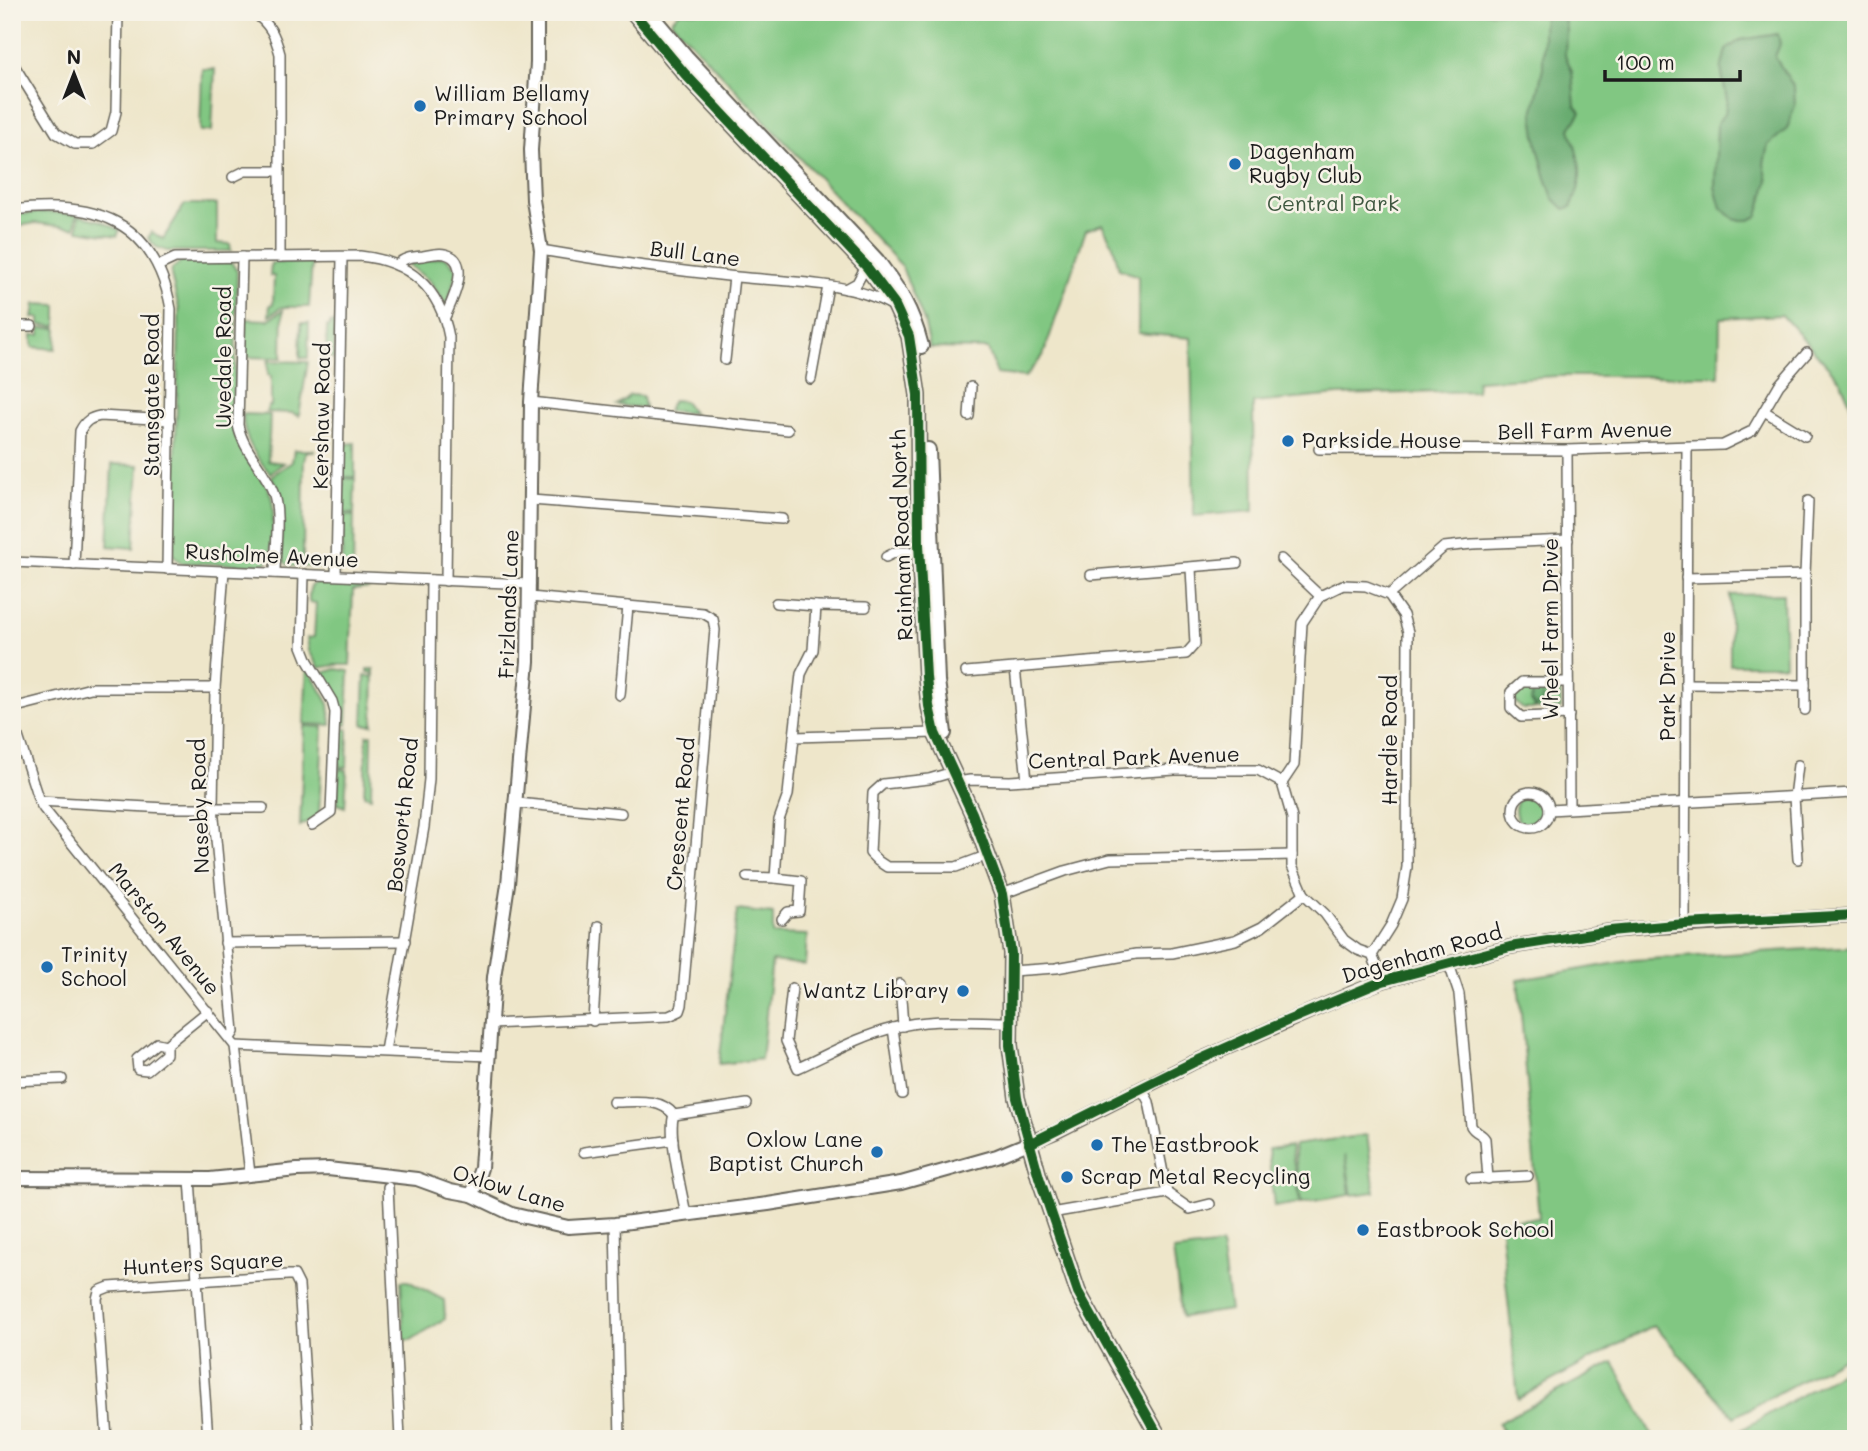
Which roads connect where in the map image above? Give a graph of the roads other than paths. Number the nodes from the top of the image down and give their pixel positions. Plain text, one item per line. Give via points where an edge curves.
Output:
1 (118, 12) edge
2 (253, 12) edge
3 (537, 12) edge
4 (633, 12) edge
5 (648, 12) edge
6 (12, 62) edge
7 (279, 171) junction
8 (233, 177) dead end
9 (12, 210) edge
10 (541, 250) junction
11 (242, 257) junction
12 (281, 257) junction
13 (342, 257) junction
14 (158, 265) junction
15 (397, 265) junction
16 (866, 266) junction
17 (734, 277) junction
18 (828, 286) junction
19 (846, 289) junction
20 (897, 308) junction
21 (445, 317) junction
22 (12, 326) edge
23 (32, 326) dead end
24 (1807, 353) dead end
25 (725, 360) dead end
26 (811, 379) dead end
27 (971, 387) dead end
28 (531, 402) junction
29 (1764, 411) junction
30 (970, 416) dead end
31 (170, 420) junction
32 (788, 430) dead end
33 (1805, 436) dead end
34 (1687, 447) junction
35 (1318, 449) dead end
36 (1567, 450) junction
37 (531, 500) junction
38 (1808, 501) dead end
39 (782, 519) dead end
40 (1568, 540) junction
41 (920, 552) junction
42 (886, 557) dead end
43 (1281, 559) dead end
44 (12, 562) edge
45 (1237, 563) dead end
46 (74, 565) junction
47 (1191, 568) junction
48 (167, 569) junction
49 (224, 571) junction
50 (275, 573) junction
51 (304, 574) junction
52 (336, 575) junction
53 (1091, 575) dead end
54 (1805, 575) junction
55 (1686, 578) junction
56 (431, 580) junction
57 (446, 580) junction
58 (530, 590) junction
59 (1389, 595) junction
60 (1320, 596) junction
61 (776, 603) dead end
62 (628, 606) junction
63 (816, 606) junction
64 (866, 607) dead end
65 (1015, 668) junction
66 (967, 672) dead end
67 (1568, 682) junction
68 (1686, 684) junction
69 (1805, 685) junction
70 (215, 688) junction
71 (620, 695) dead end
72 (12, 708) edge
73 (1805, 710) dead end
74 (1569, 715) junction
75 (12, 718) edge
76 (936, 733) junction
77 (794, 737) junction
78 (945, 752) junction
79 (1798, 765) dead end
80 (956, 777) junction
81 (1027, 780) junction
82 (1282, 783) junction
83 (1853, 793) dead end
84 (1794, 797) junction
85 (1685, 800) junction
86 (39, 801) junction
87 (517, 803) junction
88 (213, 807) junction
89 (1569, 807) junction
90 (263, 808) dead end
91 (1549, 810) junction
92 (621, 813) dead end
93 (312, 825) dead end
94 (988, 855) junction
95 (1292, 855) junction
96 (1798, 859) dead end
97 (747, 877) dead end
98 (775, 878) junction
99 (1002, 894) junction
100 (1304, 894) junction
101 (1856, 915) edge
102 (782, 919) dead end
103 (1685, 924) junction
104 (599, 926) dead end
105 (405, 941) junction
106 (225, 943) junction
107 (1372, 955) junction
108 (1450, 964) junction
109 (1011, 971) junction
110 (1383, 981) junction
111 (901, 984) dead end
112 (792, 988) dead end
113 (208, 1011) junction
114 (593, 1021) junction
115 (1011, 1022) junction
116 (491, 1024) junction
117 (898, 1027) junction
118 (232, 1042) junction
119 (166, 1045) dead end
120 (385, 1051) junction
121 (489, 1056) junction
122 (62, 1079) dead end
123 (12, 1081) edge
124 (1142, 1089) junction
125 (902, 1094) dead end
126 (613, 1102) dead end
127 (747, 1104) dead end
128 (674, 1115) junction
129 (673, 1140) junction
130 (1030, 1144) junction
131 (584, 1152) dead end
132 (250, 1174) junction
133 (1528, 1176) dead end
134 (12, 1178) edge
135 (1488, 1178) junction
136 (190, 1180) junction
137 (1471, 1180) dead end
138 (388, 1187) dead end
139 (1167, 1193) junction
140 (472, 1195) junction
141 (1210, 1204) dead end
142 (1051, 1213) junction
143 (686, 1214) junction
144 (615, 1224) junction
145 (196, 1281) junction
146 (107, 1439) edge
147 (208, 1439) edge
148 (309, 1439) edge
149 (400, 1439) edge
150 (621, 1439) edge
151 (1160, 1439) edge

1 - 6 street via 116,112 111,131 93,144 75,144 57,133
2 - 7 street via 275,34 280,54
3 - 10 street, Frizlands Lane via 531,150
4 - 16 main road, Rainham Road North via 685,74
5 - 78 main road, Rainham Road North via 877,261 909,307 927,388 937,681
7 - 8 street via 245,171
7 - 12 street
9 - 14 street, Stansgate Road via 65,208 97,214 124,226
10 - 17 street, Bull Lane
10 - 28 street, Frizlands Lane
11 - 12 street
11 - 14 street via 175,258
11 - 50 street, Uvedale Road via 239,425 244,444 276,500
12 - 13 street
13 - 15 street via 377,258
13 - 52 street, Kershaw Road
14 - 31 street, Stansgate Road via 171,309
15 - 21 street via 429,289
15 - 21 street via 407,258 441,253 458,264 460,275
16 - 19 street via 857,283
16 - 20 main road, Rainham Road North
17 - 18 street, Bull Lane
17 - 25 street
18 - 19 street, Bull Lane
18 - 26 street
19 - 20 street, Bull Lane
20 - 41 main road, Rainham Road North via 909,336 917,381
21 - 57 street via 450,363
22 - 23 street
24 - 29 street, Bell Farm Avenue
27 - 30 street
28 - 32 street
28 - 37 street, Frizlands Lane
29 - 33 street
29 - 34 street, Bell Farm Avenue via 1752,431 1723,445
31 - 46 street via 100,416 84,423
31 - 48 street, Stansgate Road
34 - 36 street, Bell Farm Avenue
34 - 55 street, Park Drive
35 - 36 street, Bell Farm Avenue
36 - 40 street, Wheel Farm Drive
37 - 39 street
37 - 58 street, Frizlands Lane
38 - 54 street
40 - 59 street via 1444,547
40 - 67 street, Wheel Farm Drive
41 - 42 street
41 - 76 main road, Rainham Road North via 926,677
43 - 60 street
44 - 46 street, Rusholme Avenue
45 - 47 street
46 - 48 street, Rusholme Avenue
47 - 53 street
47 - 65 street via 1195,644 1186,654
48 - 49 street, Rusholme Avenue
49 - 50 street, Rusholme Avenue
49 - 70 street, Naseby Road
50 - 51 street, Rusholme Avenue
51 - 52 street, Rusholme Avenue
51 - 93 street via 302,646 335,712 331,812
52 - 56 street, Rusholme Avenue
54 - 55 street
54 - 69 street
55 - 68 street, Park Drive
56 - 57 street, Rusholme Avenue
56 - 105 street, Bosworth Road via 429,779
57 - 58 street, Rusholme Avenue
58 - 62 street, Crescent Road
58 - 87 street, Frizlands Lane
59 - 60 street via 1366,586 1343,585
59 - 107 street, Hardie Road via 1408,632 1407,867 1402,899
60 - 82 street via 1302,623 1294,765
61 - 63 street
62 - 71 street
62 - 114 street, Crescent Road via 703,613 713,620 715,630 680,1011 669,1016
63 - 64 street
63 - 77 street via 813,650 801,674
65 - 66 street
65 - 81 street
67 - 74 street, Wheel Farm Drive
67 - 74 street via 1522,682 1511,692 1511,708 1521,717
68 - 69 street
68 - 85 street, Park Drive
69 - 73 street
70 - 72 street via 91,688
70 - 88 street, Naseby Road
74 - 89 street, Wheel Farm Drive
75 - 86 street, Marston Avenue
76 - 77 street
76 - 78 main road, Rainham Road North
77 - 98 street via 788,794 779,820
78 - 80 main road, Rainham Road North
79 - 84 street
80 - 81 street, Central Park Avenue
80 - 94 main road, Rainham Road North
80 - 94 street, Central Park Avenue via 883,784 873,793 870,853 887,867 956,867
81 - 82 street, Central Park Avenue via 1133,771 1258,770
82 - 95 street via 1292,818
83 - 84 street
84 - 85 street
84 - 96 street
85 - 89 street
85 - 103 street, Park Drive
86 - 88 street
86 - 113 street, Marston Avenue
87 - 92 street
87 - 116 street, Frizlands Lane
88 - 90 street
88 - 106 street, Naseby Road
89 - 91 street
91 - 91 street via 1545,820 1534,827 1517,821 1513,810 1519,796 1532,792 1543,797
94 - 99 main road, Rainham Road North
95 - 99 street via 1110,859
95 - 100 street
97 - 98 street
98 - 102 street via 801,881 799,911 788,912
99 - 109 main road, Rainham Road North
100 - 107 street via 1344,940
100 - 109 street via 1262,927 1235,940 1172,953
101 - 103 street, Dagenham Road
103 - 108 street, Dagenham Road via 1544,941
104 - 114 street
105 - 106 street
105 - 120 street, Bosworth Road
106 - 118 street, Naseby Road
107 - 110 street
108 - 110 street, Dagenham Road
108 - 135 street via 1459,994 1471,1126 1485,1139
109 - 115 main road, Rainham Road North
110 - 124 street, Dagenham Road
111 - 117 street
112 - 117 street via 786,1041 798,1068
113 - 118 street, Marston Avenue
113 - 119 street
114 - 116 street, Crescent Road
115 - 117 street via 961,1020
115 - 130 main road, Rainham Road North via 1013,1079
116 - 121 street, Frizlands Lane
117 - 125 street
118 - 120 street
118 - 132 street
120 - 121 street
121 - 140 street, Frizlands Lane via 481,1168
122 - 123 street
124 - 130 street, Dagenham Road
124 - 139 street via 1149,1102
126 - 128 street via 645,1101 662,1105
127 - 128 street
128 - 129 street
129 - 131 street
129 - 143 street
130 - 142 main road, Rainham Road North
130 - 143 street, Oxlow Lane via 901,1183
132 - 136 street, Oxlow Lane
132 - 140 street, Oxlow Lane via 328,1169 417,1179
133 - 135 street
134 - 136 street, Oxlow Lane
135 - 137 street
136 - 145 street
138 - 149 street
139 - 141 street via 1190,1209
139 - 142 street
140 - 144 street, Oxlow Lane via 550,1225
142 - 151 main road, Rainham Road North via 1078,1292
143 - 144 street, Oxlow Lane
144 - 150 street
145 - 146 street, Hunters Square via 99,1291
145 - 147 street
145 - 148 street, Hunters Square via 288,1275 297,1279

